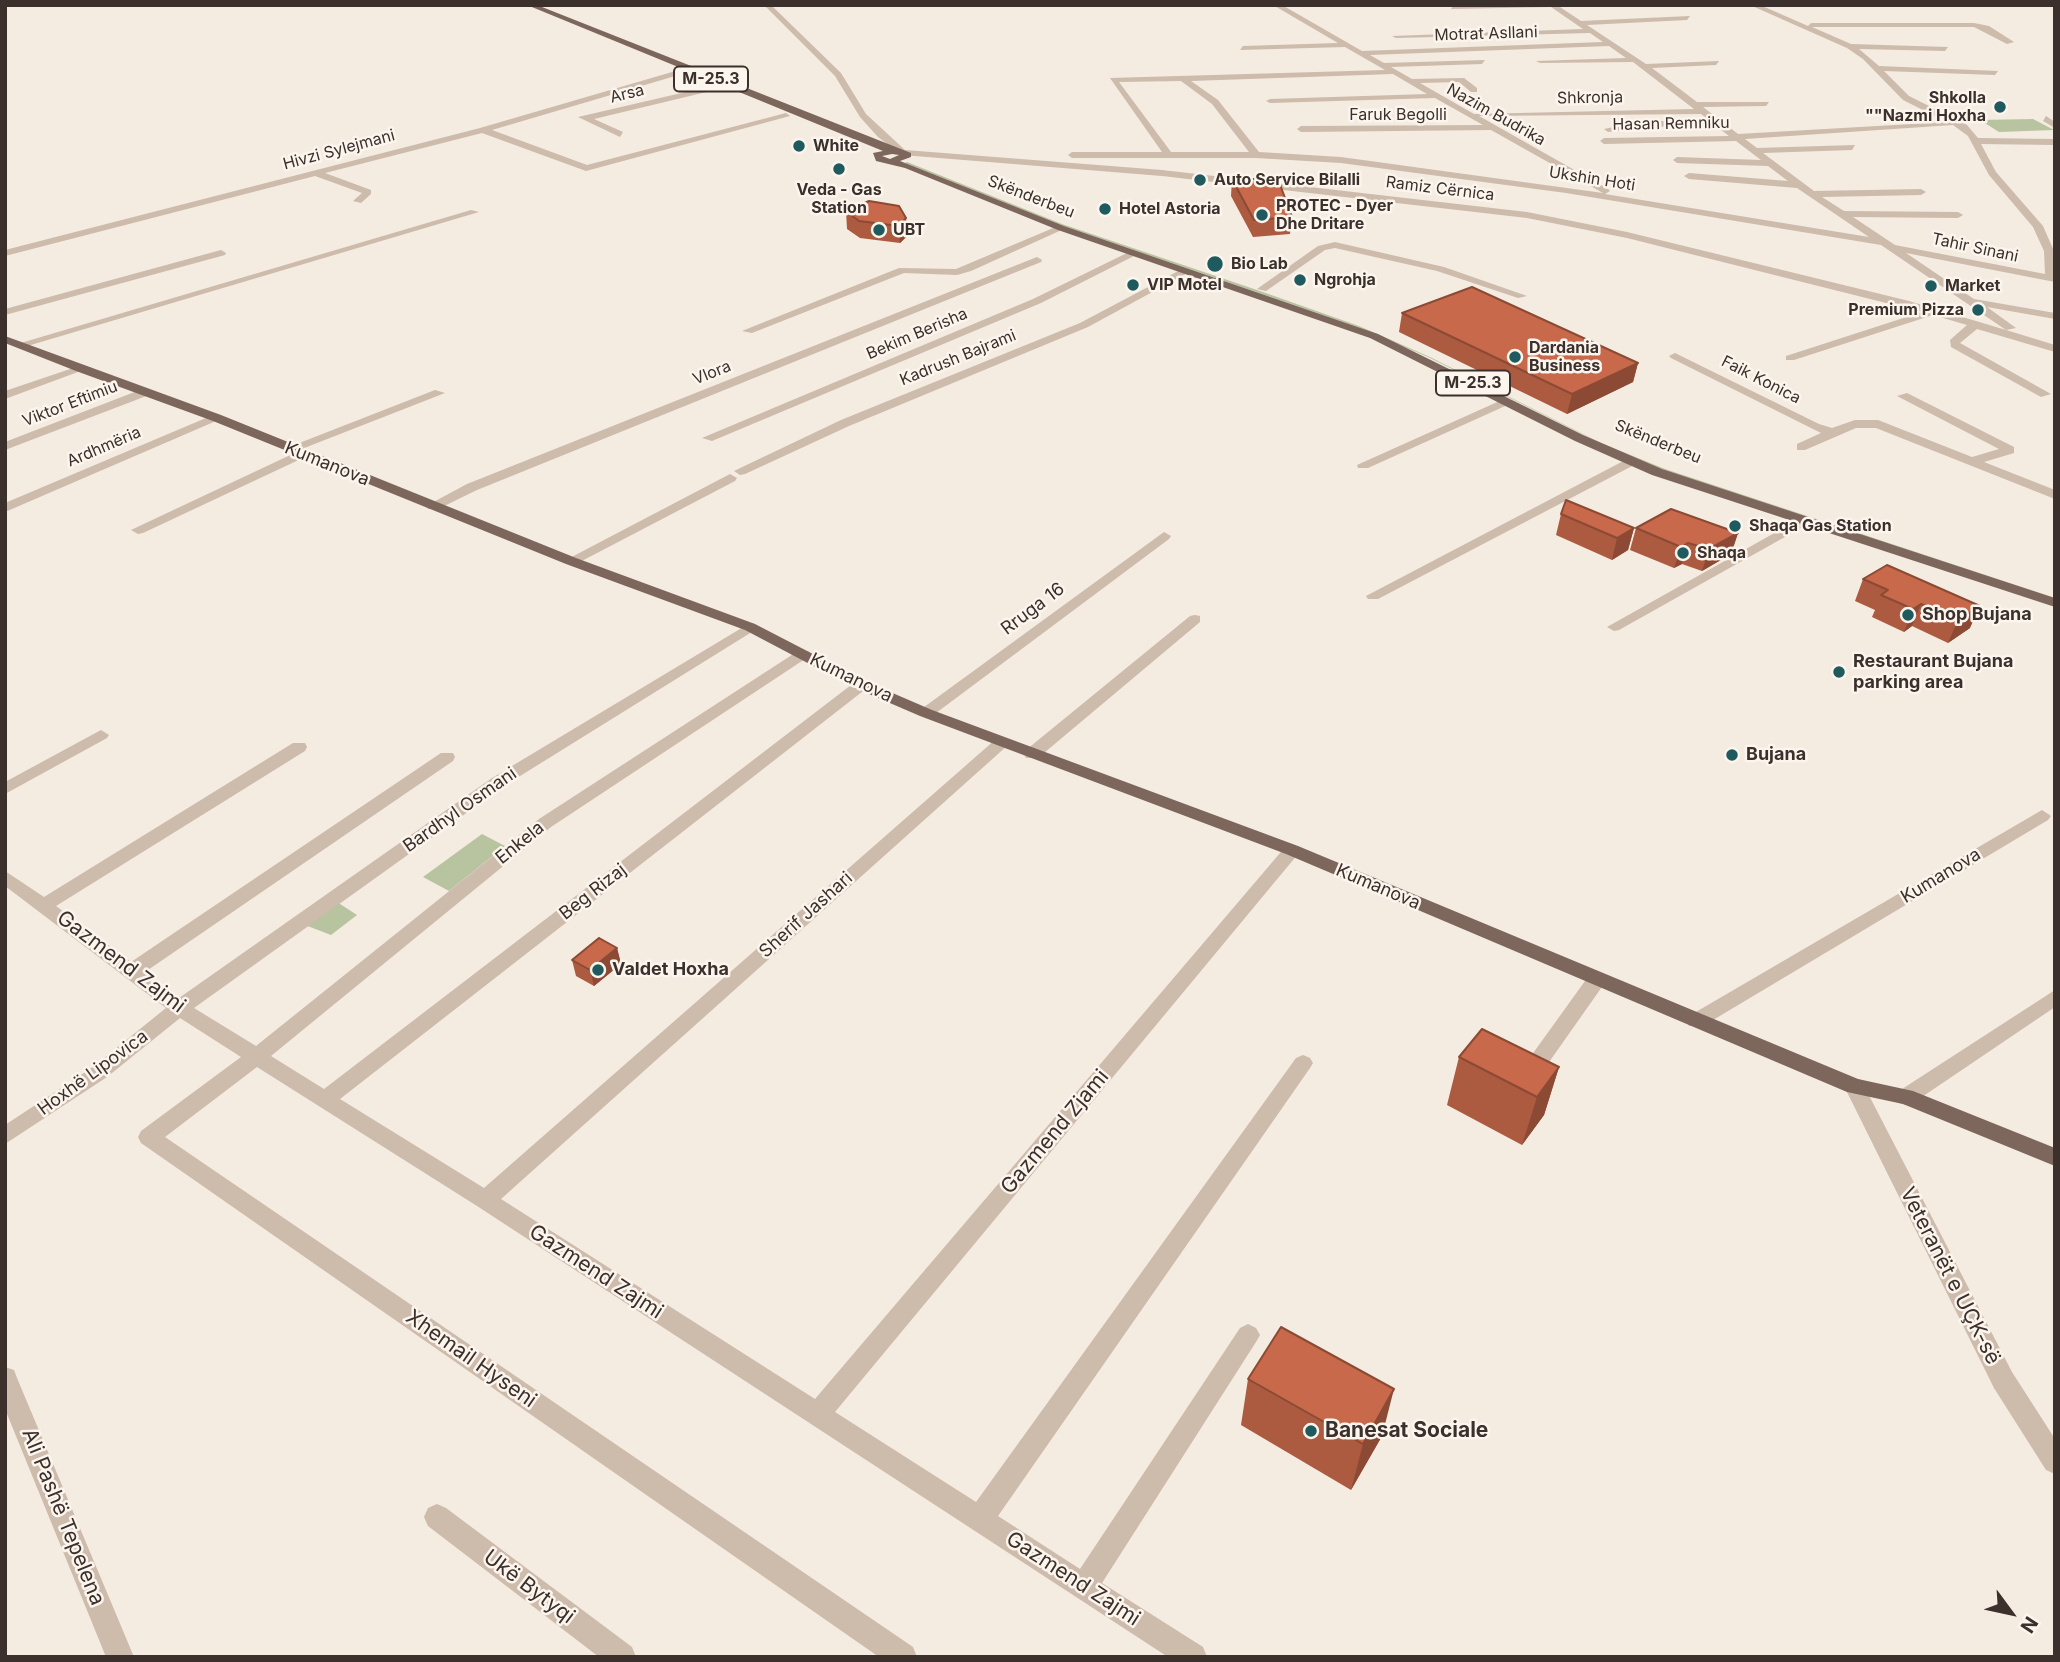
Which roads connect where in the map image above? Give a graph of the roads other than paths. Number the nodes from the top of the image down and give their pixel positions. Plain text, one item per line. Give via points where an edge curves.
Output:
1 (518, 5) edge
2 (530, 5) edge
3 (767, 5) edge
4 (1276, 5) edge
5 (1569, 5) edge
6 (1753, 5) edge
7 (1552, 6) edge
8 (1453, 8) dead end
9 (1687, 18) dead end
10 (1580, 23) junction
11 (1802, 25) junction
12 (1592, 31) junction
13 (1396, 36) dead end
14 (2010, 42) dead end
15 (1612, 44) junction
16 (1348, 45) junction
17 (1850, 46) junction
18 (1243, 48) dead end
19 (1945, 48) dead end
20 (1361, 53) junction
21 (1636, 60) junction
22 (1540, 61) dead end
23 (1482, 62) dead end
24 (1716, 63) dead end
25 (1381, 65) junction
26 (1644, 66) junction
27 (1878, 68) junction
28 (679, 72) junction
29 (1392, 72) junction
30 (1995, 73) dead end
31 (1183, 79) junction
32 (1409, 81) junction
33 (716, 87) junction
34 (1474, 90) dead end
35 (1433, 96) junction
36 (1270, 101) dead end
37 (1766, 104) dead end
38 (560, 108) junction
39 (1699, 108) junction
40 (1478, 114) dead end
41 (786, 116) junction
42 (585, 119) junction
43 (2046, 119) dead end
44 (1718, 123) junction
45 (1956, 124) junction
46 (2055, 126) edge
47 (1495, 128) junction
48 (1301, 129) dead end
49 (1608, 129) dead end
50 (483, 130) junction
51 (620, 134) dead end
52 (1960, 135) dead end
53 (1923, 137) dead end
54 (1738, 138) junction
55 (1886, 138) dead end
56 (1974, 138) junction
57 (1604, 141) dead end
58 (2055, 142) edge
59 (1289, 145) dead end
60 (1852, 147) dead end
61 (1757, 151) junction
62 (933, 155) junction
63 (1168, 155) junction
64 (1256, 155) junction
65 (1296, 156) junction
66 (905, 157) junction
67 (999, 159) junction
68 (1677, 160) dead end
69 (1770, 163) junction
70 (316, 173) junction
71 (1689, 176) dead end
72 (1799, 185) junction
73 (1921, 192) dead end
74 (1813, 194) junction
75 (1620, 199) junction
76 (358, 201) dead end
77 (474, 212) dead end
78 (1841, 214) junction
79 (1958, 215) dead end
80 (2031, 218) junction
81 (2052, 220) dead end
82 (1061, 228) junction
83 (1885, 244) junction
84 (5, 253) edge
85 (221, 253) dead end
86 (1135, 253) junction
87 (1037, 260) dead end
88 (978, 264) junction
89 (1186, 271) junction
90 (1006, 273) junction
91 (2053, 279) edge
92 (1262, 289) junction
93 (1522, 296) dead end
94 (1971, 302) junction
95 (1935, 311) junction
96 (5, 312) edge
97 (2055, 316) edge
98 (1977, 323) junction
99 (748, 331) dead end
100 (13, 342) edge
101 (2034, 342) junction
102 (2055, 352) edge
103 (1675, 356) dead end
104 (1790, 358) dead end
105 (80, 369) junction
106 (145, 392) junction
107 (439, 393) dead end
108 (2045, 394) dead end
109 (5, 395) edge
110 (1903, 396) dead end
111 (1508, 402) junction
112 (217, 418) junction
113 (1832, 432) junction
114 (708, 438) dead end
115 (5, 446) edge
116 (1801, 447) dead end
117 (295, 452) junction
118 (1631, 461) junction
119 (1973, 461) junction
120 (1363, 465) dead end
121 (2055, 495) edge
122 (433, 506) junction
123 (5, 508) edge
124 (1803, 521) junction
125 (138, 530) dead end
126 (1164, 536) dead end
127 (571, 561) junction
128 (2055, 593) edge
129 (1373, 596) dead end
130 (2055, 603) edge
131 (1195, 619) dead end
132 (750, 626) junction
133 (1614, 627) dead end
134 (803, 654) junction
135 (861, 685) junction
136 (926, 713) junction
137 (101, 735) dead end
138 (1002, 742) junction
139 (299, 747) dead end
140 (1032, 754) junction
141 (447, 757) dead end
142 (5, 789) edge
143 (2042, 816) dead end
144 (1292, 850) junction
145 (5, 877) edge
146 (45, 905) junction
147 (131, 972) junction
148 (1597, 979) junction
149 (2055, 998) edge
150 (179, 1008) junction
151 (1696, 1021) junction
152 (256, 1056) junction
153 (1303, 1063) dead end
154 (1525, 1080) edge
155 (1854, 1086) junction
156 (1906, 1097) junction
157 (324, 1099) junction
158 (5, 1136) edge
159 (2055, 1157) edge
160 (485, 1200) junction
161 (1248, 1335) dead end
162 (5, 1378) edge
163 (817, 1414) junction
164 (2055, 1462) edge
165 (437, 1517) dead end
166 (981, 1518) junction
167 (1084, 1587) junction
168 (120, 1657) edge
169 (622, 1657) edge
170 (903, 1657) edge
171 (1193, 1657) edge

1 - 28 main road, M-25.3
2 - 66 main road, M-25.3
3 - 66 street via 838,75 863,115
4 - 16 street, Nazim Budrika
5 - 7 street
6 - 11 street
7 - 8 street
7 - 10 street, Hasan Remniku
9 - 10 street
10 - 12 street, Hasan Remniku
11 - 14 street via 1973,25
11 - 17 street
12 - 13 street
12 - 15 street, Hasan Remniku
15 - 20 street, Motrat Asllani
15 - 21 street, Hasan Remniku
16 - 18 street
16 - 20 street, Nazim Budrika
17 - 19 street
17 - 27 street
20 - 25 street, Nazim Budrika
21 - 22 street
21 - 26 street, Hasan Remniku
23 - 25 street, Nazim Budrika
24 - 26 street
25 - 29 street, Nazim Budrika
26 - 39 street, Hasan Remniku
27 - 30 street
27 - 45 street via 1906,98
28 - 33 main road, M-25.3
28 - 38 street, Hivzi Sylejmani
29 - 31 street, Nazim Budrika
29 - 32 street, Nazim Budrika
31 - 63 street, Nazim Budrika via 1113,80
31 - 64 street via 1215,102
32 - 34 street, Nazim Budrika via 1450,78
32 - 35 street, Nazim Budrika
33 - 41 main road, M-25.3
33 - 42 street, Arsa
35 - 36 street, Nazim Budrika
35 - 47 street, Nazim Budrika
37 - 39 street, Hasan Remniku
38 - 42 street
38 - 50 street, Hivzi Sylejmani
39 - 40 street, Shkronja
39 - 44 street, Hasan Remniku
41 - 50 street via 586,168
41 - 66 main road, M-25.3 via 879,159
42 - 51 street
43 - 46 street
44 - 49 street, Hasan Remniku
44 - 54 street, Hasan Remniku
45 - 54 street
45 - 56 street
47 - 48 street, Faruk Begolli
47 - 75 street, Nazim Budrika
50 - 70 street, Hivzi Sylejmani
52 - 56 street
53 - 55 street
54 - 57 street, Hasan Remniku
54 - 61 street, Hasan Remniku
56 - 58 street
56 - 80 street via 1992,173
59 - 65 street
60 - 61 street
61 - 69 street, Hasan Remniku
62 - 66 street, Ramiz Cërnica
62 - 66 street, Ramiz Cërnica
62 - 67 street, Ramiz Cërnica
63 - 64 street, Ukshin Hoti
63 - 67 street, Ukshin Hoti via 1032,154
64 - 65 street, Ukshin Hoti
65 - 75 street, Ukshin Hoti
66 - 82 main road, Skënderbeu / M-25.3
66 - 92 main road, Skënderbeu / M-25.3 via 1070,225
67 - 95 street, Ramiz Cërnica via 1527,215 1628,235
68 - 69 street
69 - 72 street, Hasan Remniku
70 - 76 street via 368,192
70 - 84 street, Hivzi Sylejmani
71 - 72 street, Hasan Remniku
72 - 74 street, Hasan Remniku
73 - 74 street
74 - 78 street, Hasan Remniku
75 - 83 street, Ukshin Hoti
77 - 100 street
78 - 79 street
78 - 83 street, Hasan Remniku
80 - 81 street
80 - 91 street via 2049,251
82 - 86 main road, Skënderbeu / M-25.3
82 - 88 street
83 - 91 street, Tahir Sinani
83 - 94 street, Hasan Remniku
85 - 96 street
86 - 89 main road, Skënderbeu / M-25.3
86 - 114 street, Bekim Berisha via 1037,301
87 - 90 street, Vlora
88 - 90 street
88 - 99 street via 957,272 903,270
89 - 111 main road, Skënderbeu / M-25.3 via 1374,336
89 - 127 street, Kadrush Bajrami via 1084,325 845,423
90 - 122 street, Vlora
92 - 93 street via 1322,248 1335,245 1440,269
92 - 128 main road, Skënderbeu / M-25.3 via 1384,332 1667,466
94 - 97 street
94 - 101 street, Hasan Remniku
95 - 98 street, Ramiz Cërnica
95 - 104 street
98 - 101 street, Ramiz Cërnica
98 - 108 street via 1955,345
100 - 105 main road, Kumanova
101 - 102 street
103 - 113 street, Faik Konica
105 - 106 main road, Kumanova
105 - 109 street
106 - 112 main road, Kumanova
106 - 115 street, Viktor Eftimiu
107 - 117 street
110 - 119 street via 2010,450
111 - 118 main road, Skënderbeu / M-25.3
111 - 120 street
112 - 117 main road, Kumanova
112 - 123 street, Ardhmëria
113 - 116 street
113 - 119 street via 1855,424 1878,424
117 - 122 main road, Kumanova
117 - 125 street
118 - 124 main road, Skënderbeu / M-25.3
118 - 129 street, Skënderbeu
119 - 121 street
122 - 127 main road, Kumanova
124 - 130 main road, Skënderbeu / M-25.3
124 - 133 street
126 - 136 street, Rruga 16
127 - 132 main road, Kumanova
131 - 140 street
132 - 134 main road, Kumanova
132 - 150 street, Bardhyl Osmani via 498,782
134 - 135 main road, Kumanova
134 - 152 street, Enkela via 545,823
135 - 136 main road, Kumanova
135 - 157 street, Beg Rizaj
136 - 138 main road, Kumanova
137 - 142 street
138 - 140 main road, Kumanova
138 - 160 street, Sherif Jashari
139 - 146 street
140 - 144 main road, Kumanova
141 - 147 street
143 - 151 street, Kumanova
144 - 148 main road, Kumanova
144 - 163 street, Gazmend Zjami
145 - 146 street, Gazmend Zajmi
146 - 147 street, Gazmend Zajmi
147 - 150 street, Gazmend Zajmi
148 - 151 main road, Kumanova
148 - 154 street
149 - 156 street
150 - 152 street, Gazmend Zajmi
150 - 158 street, Hoxhë Lipovica via 100,1072
151 - 155 main road, Kumanova
152 - 157 street, Gazmend Zajmi
152 - 170 street, Xhemail Hyseni via 149,1138
153 - 166 street
155 - 156 main road, Kumanova
155 - 164 street, Veteranët e UÇK-së via 2003,1380
156 - 159 main road, Kumanova
157 - 160 street, Gazmend Zajmi
160 - 163 street, Gazmend Zajmi
161 - 167 street
162 - 168 street, Ali Pashë Tepelena
163 - 166 street, Gazmend Zajmi
165 - 169 street, Ukë Bytyqi
166 - 167 street, Gazmend Zajmi
167 - 171 street, Gazmend Zajmi

